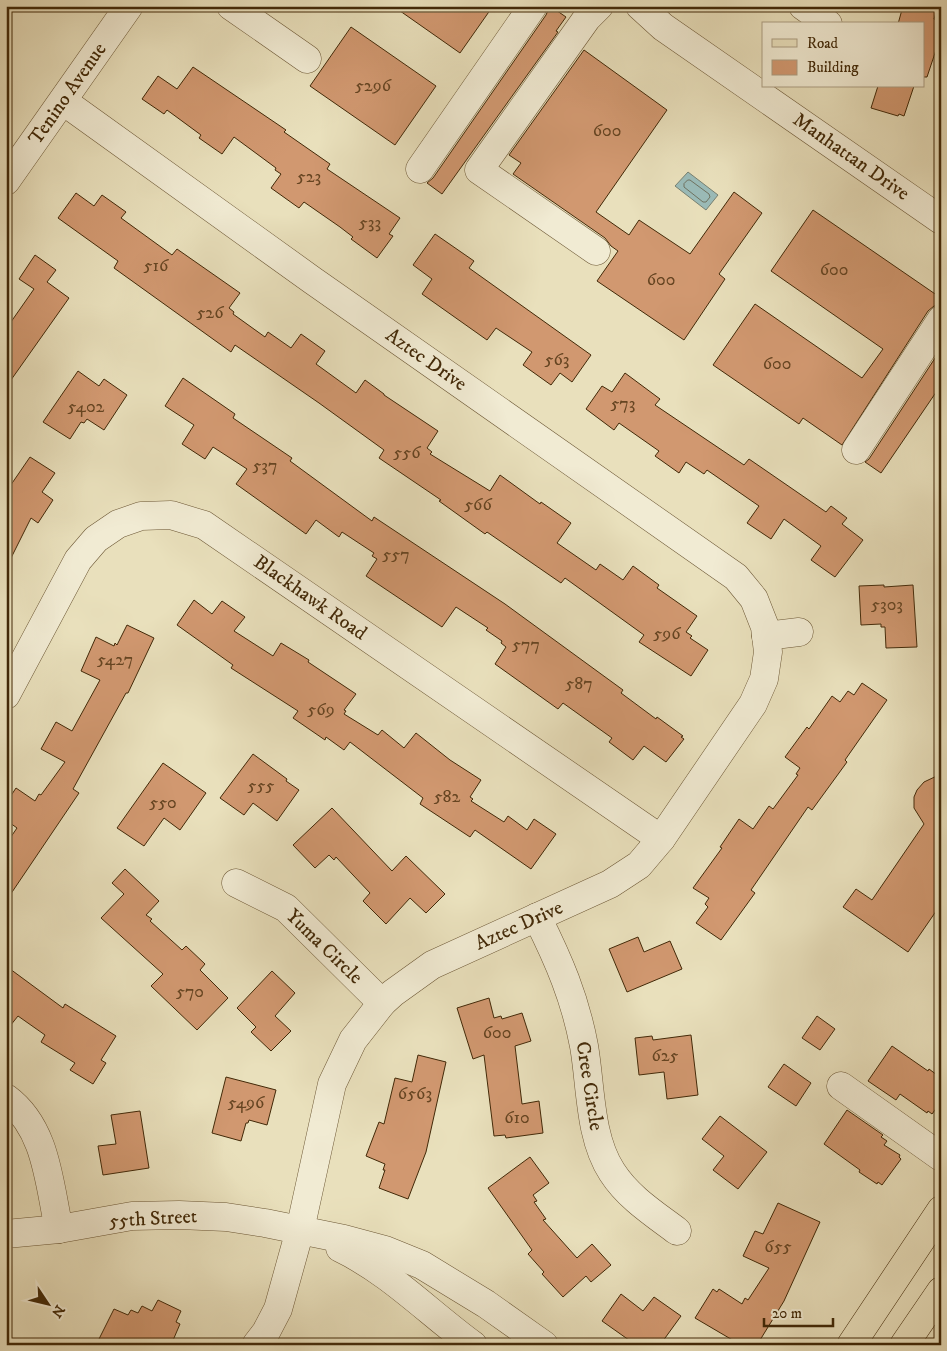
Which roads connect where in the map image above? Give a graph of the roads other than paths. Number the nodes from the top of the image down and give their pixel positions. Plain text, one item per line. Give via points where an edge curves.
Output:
1 (129, 6) edge
2 (231, 6) edge
3 (533, 6) edge
4 (599, 6) edge
5 (640, 6) edge
6 (804, 6) edge
7 (825, 22) edge
8 (307, 59) dead end
9 (63, 101) junction
10 (420, 170) dead end
11 (6, 181) edge
12 (941, 220) edge
13 (596, 251) dead end
14 (941, 320) edge
15 (856, 450) dead end
16 (800, 632) dead end
17 (766, 636) junction
18 (6, 695) edge
19 (661, 838) junction
20 (236, 882) dead end
21 (537, 917) junction
22 (382, 1003) junction
23 (841, 1086) dead end
24 (6, 1098) edge
25 (941, 1157) edge
26 (941, 1210) edge
27 (59, 1229) junction
28 (300, 1230) junction
29 (677, 1231) dead end
30 (6, 1234) edge
31 (941, 1291) edge
32 (256, 1345) edge
33 (473, 1345) edge
34 (544, 1345) edge
35 (851, 1345) edge
36 (904, 1345) edge

1 - 9 street, Tenino Avenue
2 - 8 street
3 - 10 street
4 - 13 street via 587,18 479,170
5 - 12 street, Manhattan Drive via 662,27
6 - 7 street
9 - 11 street, Tenino Avenue
9 - 17 street, Aztec Drive via 736,577 754,599
14 - 15 street
16 - 17 street
17 - 19 street, Aztec Drive via 768,652 764,679 754,704
18 - 19 street, Blackhawk Road via 78,560 96,539 118,524 141,516 179,516 204,524
19 - 21 street, Aztec Drive via 639,865 610,884
20 - 22 street, Yuma Circle via 286,908
21 - 22 street, Aztec Drive via 432,965
21 - 29 street, Cree Circle via 560,964 577,1013 596,1136 611,1171 628,1194
22 - 28 street, Aztec Drive via 353,1040 332,1084
23 - 25 street
24 - 27 street via 16,1105 35,1132 44,1156
26 - 35 main road
27 - 28 street, 55th Street via 132,1216 179,1215 226,1218
27 - 30 street, 55th Street
28 - 32 street, Aztec Drive via 278,1309
28 - 33 street, 55th Street via 362,1259
28 - 34 street, 55th Street via 369,1245 422,1265
31 - 36 main road

